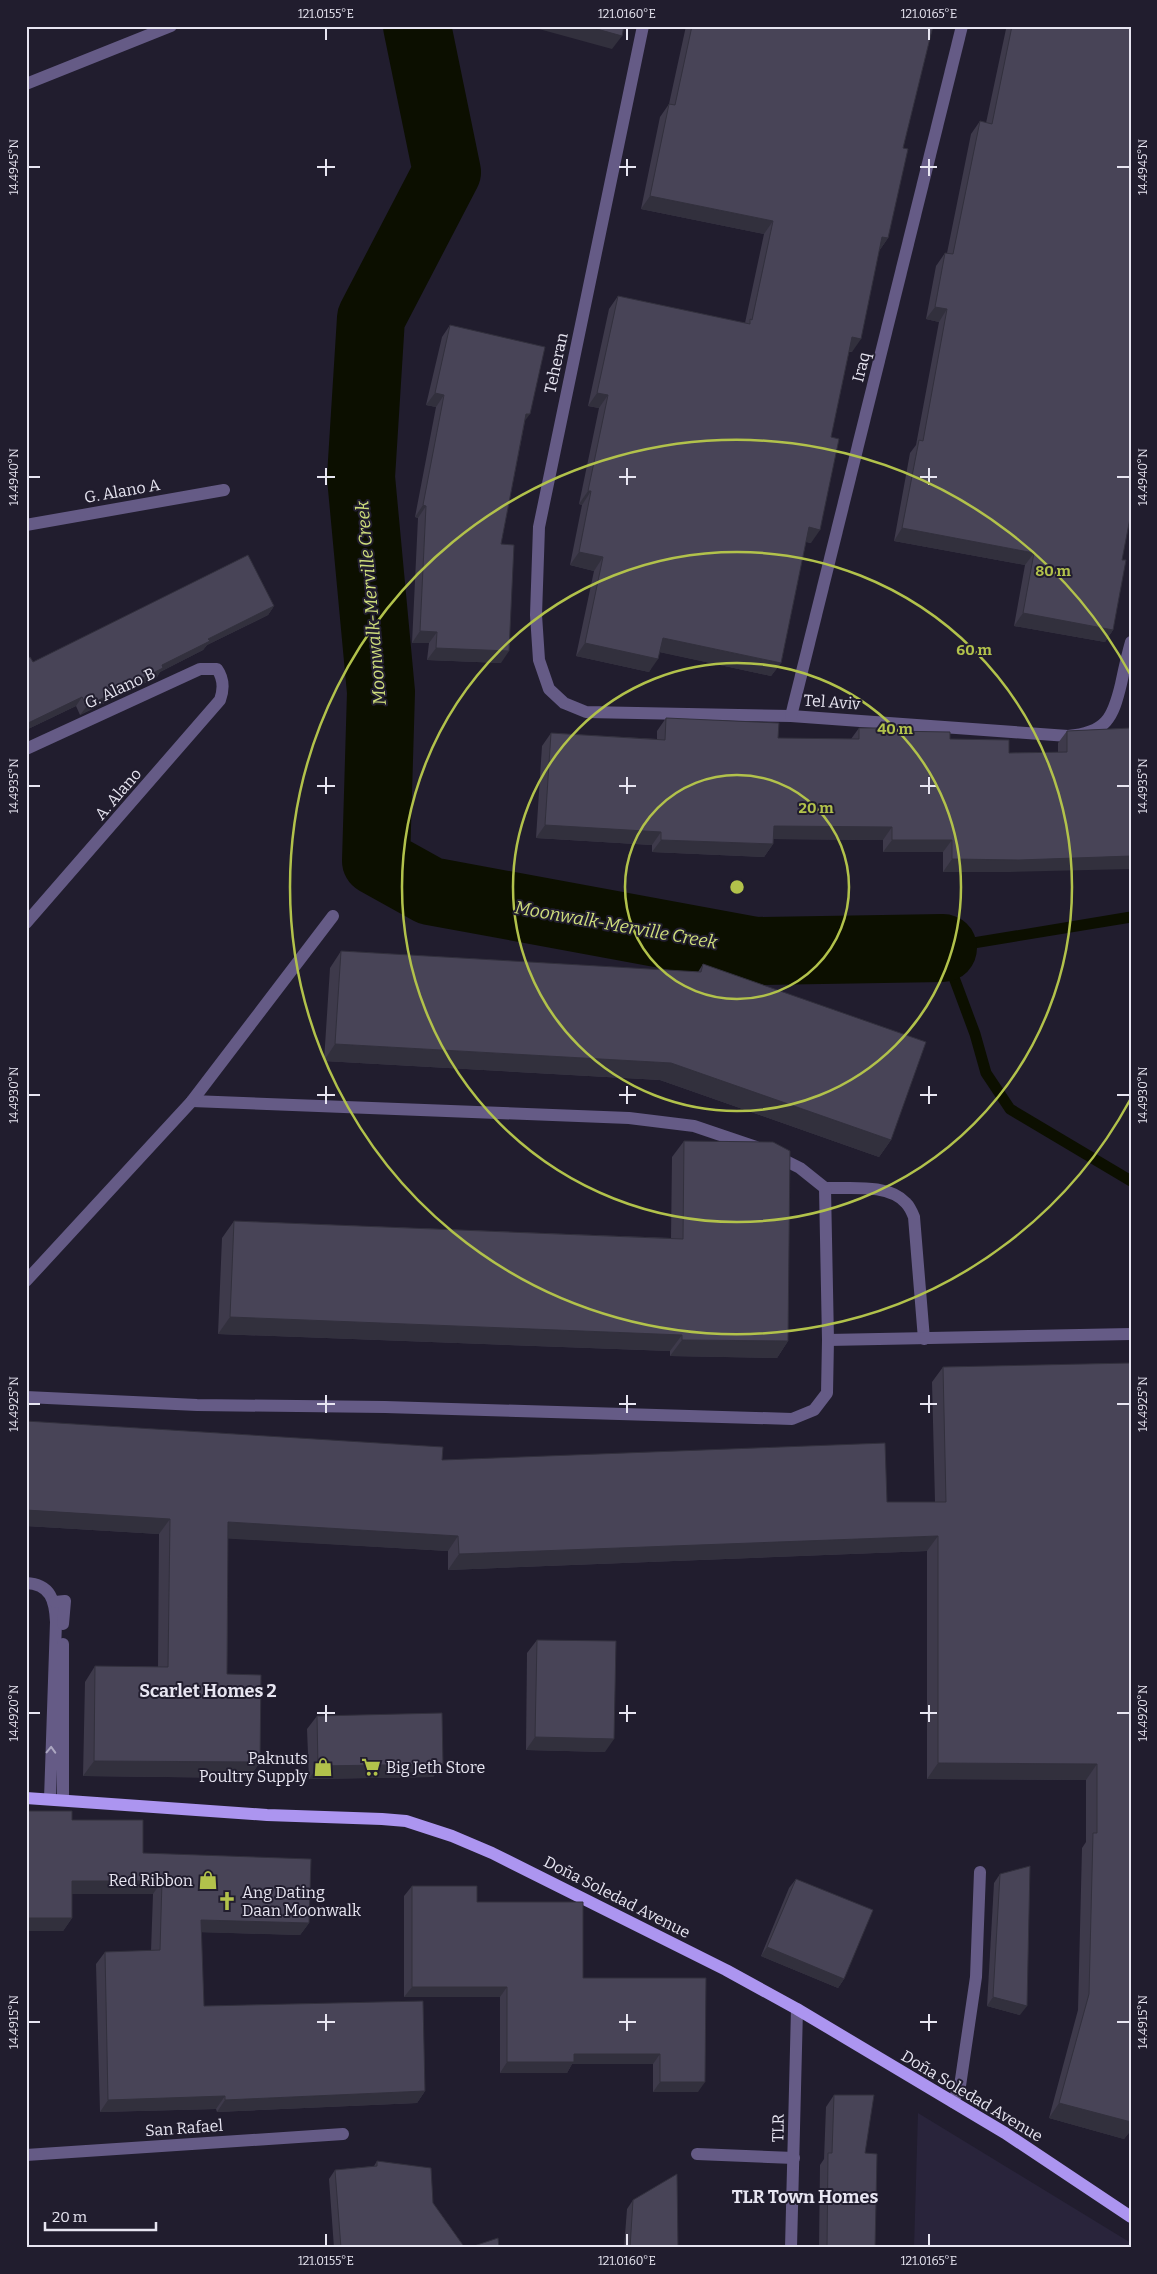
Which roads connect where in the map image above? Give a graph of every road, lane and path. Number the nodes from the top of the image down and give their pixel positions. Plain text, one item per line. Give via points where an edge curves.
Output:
1 (171, 26) edge
2 (643, 26) edge
3 (962, 26) edge
4 (26, 84) edge
5 (224, 490) dead end
6 (26, 525) edge
7 (1131, 642) edge
8 (222, 681) joint
9 (564, 703) joint
10 (791, 716) junction
11 (26, 749) edge
12 (333, 916) dead end
13 (26, 923) edge
14 (192, 1101) junction
15 (825, 1188) junction
16 (26, 1281) edge
17 (1131, 1334) edge
18 (924, 1338) junction
19 (828, 1340) junction
20 (26, 1397) edge
21 (26, 1582) edge
22 (55, 1602) junction
23 (26, 1798) edge
24 (50, 1799) junction
25 (64, 1799) junction
26 (980, 1872) dead end
27 (797, 2010) junction
28 (953, 2102) junction
29 (343, 2134) dead end
30 (697, 2154) dead end
31 (26, 2155) edge
32 (794, 2158) junction
33 (1131, 2217) edge
34 (791, 2248) edge

1 - 4 street
2 - 9 street, Teheran via 539,527 536,615 539,660 549,689
3 - 10 street, Iraq
5 - 6 street, G. Alano A
7 - 10 street, Tel Aviv via 1115,710 1097,729 1084,734 1068,736
8 - 11 street, G. Alano B via 216,670 200,669
8 - 13 street, A. Alano via 220,700
9 - 10 street, Tel Aviv via 586,712
12 - 14 street
14 - 15 street via 629,1118 694,1126 765,1150 800,1168
14 - 16 street
15 - 18 street via 875,1190 894,1194 906,1203 914,1217
15 - 19 street
17 - 18 street
18 - 19 street
19 - 20 street via 827,1393 814,1410 792,1419 197,1405
21 - 22 street via 45,1588
24 -> 22 street
22 - 25 street via 65,1601
23 - 24 main road, Doña Soledad Avenue
24 - 25 main road, Doña Soledad Avenue
25 - 27 main road, Doña Soledad Avenue via 266,1815 382,1819 429,1827 492,1853 726,1970
26 - 28 street via 976,1977 960,2086
27 - 28 main road, Doña Soledad Avenue
27 - 32 street, TLR
28 - 33 main road, Doña Soledad Avenue
29 - 31 street, San Rafael
30 - 32 street
32 - 34 street, TLR

